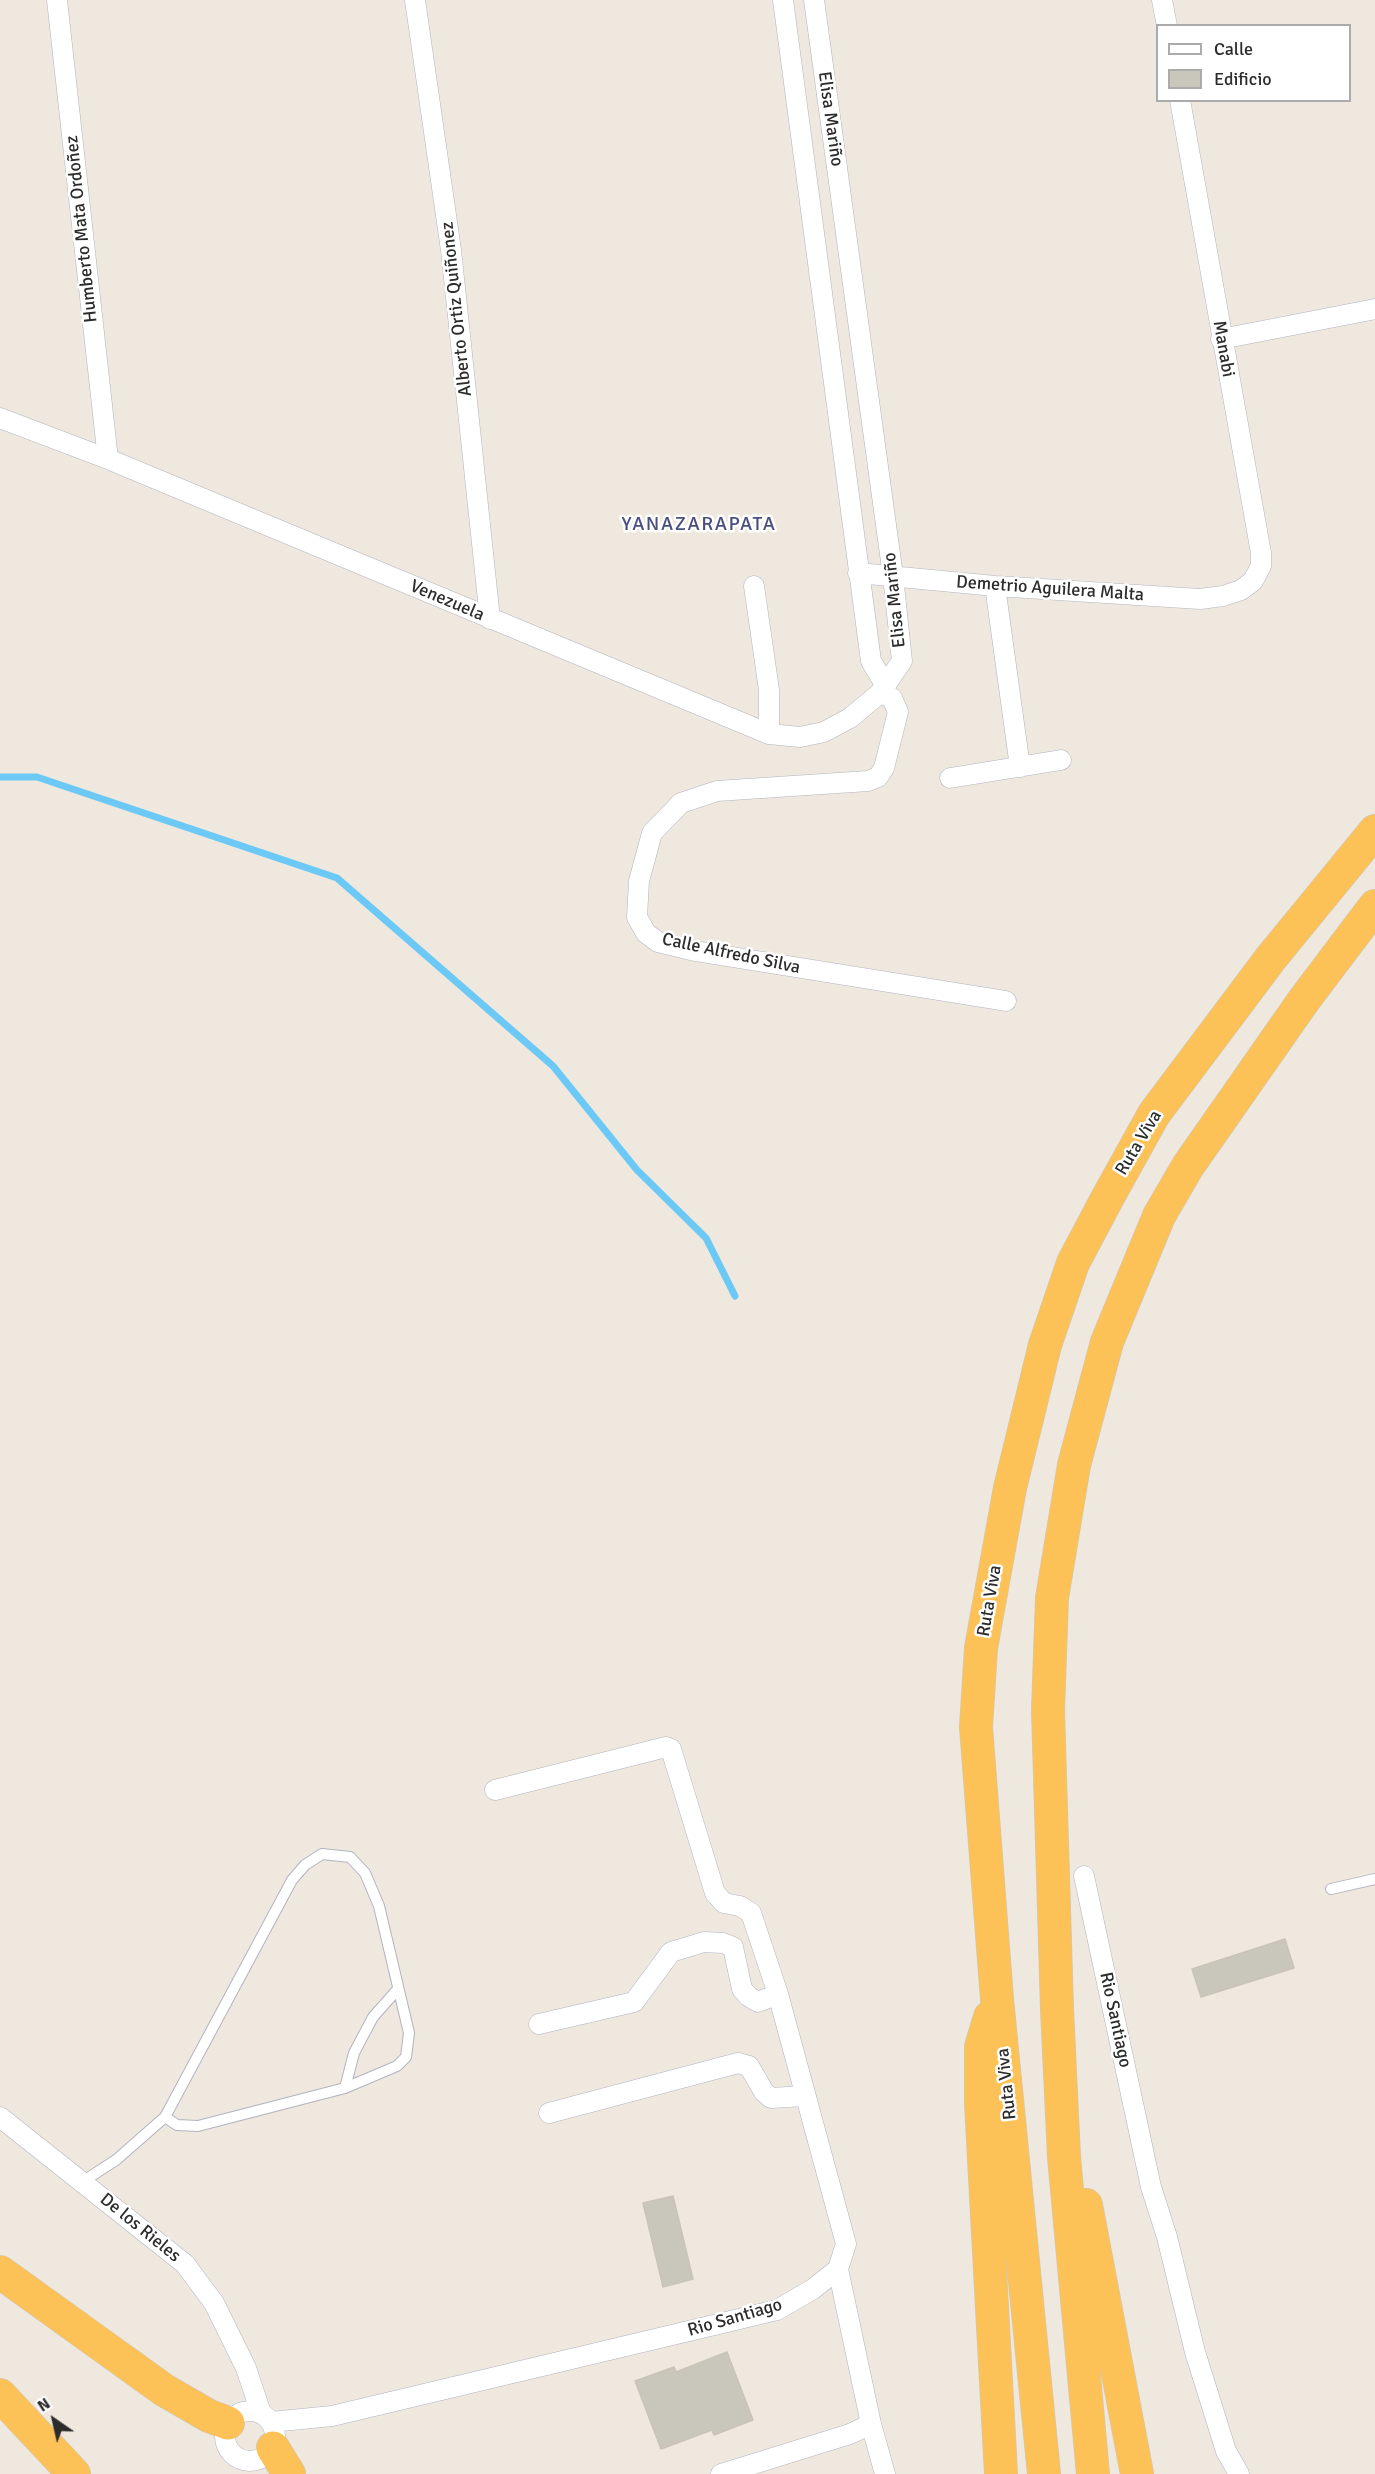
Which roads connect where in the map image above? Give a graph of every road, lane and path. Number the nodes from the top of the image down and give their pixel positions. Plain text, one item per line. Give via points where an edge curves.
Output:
1 (57, 0) edge
2 (415, 0) edge
3 (783, 0) edge
4 (814, 0) edge
5 (1162, 0) edge
6 (1167, 24) edge
7 (1180, 102) edge
8 (1375, 309) edge
9 (1221, 339) junction
10 (0, 418) edge
11 (108, 459) junction
12 (858, 573) junction
13 (893, 576) junction
14 (754, 586) dead end
15 (995, 586) junction
16 (1240, 590) joint
17 (490, 619) junction
18 (883, 689) junction
19 (769, 734) junction
20 (1061, 760) dead end
21 (1020, 767) junction
22 (950, 778) dead end
23 (1375, 831) edge
24 (1375, 906) edge
25 (1006, 1001) dead end
26 (495, 1790) dead end
27 (1084, 1876) dead end
28 (1375, 1879) edge
29 (1331, 1889) dead end
30 (398, 1989) junction
31 (778, 1994) junction
32 (998, 1999) junction
33 (539, 2024) dead end
34 (345, 2088) junction
35 (806, 2096) junction
36 (549, 2113) dead end
37 (0, 2117) edge
38 (165, 2117) junction
39 (1064, 2157) junction
40 (82, 2182) junction
41 (838, 2269) junction
42 (0, 2272) edge
43 (246, 2368) junction
44 (0, 2395) edge
45 (234, 2418) junction
46 (871, 2424) junction
47 (269, 2448) edge
48 (239, 2466) edge
49 (74, 2474) edge
50 (722, 2474) edge
51 (885, 2474) edge
52 (1001, 2474) edge
53 (1044, 2474) edge
54 (1093, 2474) edge
55 (1137, 2474) edge
56 (1239, 2474) edge

1 - 11 street, Humberto Mata Ordoñez
2 - 17 street, Alberto Ortiz Quiñonez via 451,250
3 - 12 street, Elisa Mariño
4 - 13 street, Elisa Mariño
5 - 6 street
7 - 9 street, Manabi
8 - 9 street
9 - 16 street, Manabi via 1261,553 1261,566 1253,581
10 - 11 street, Venezuela
11 - 17 street, Venezuela
12 - 13 street, Demetrio Aguilera Malta
12 - 18 street, Elisa Mariño via 871,661
13 - 15 street, Demetrio Aguilera Malta
13 - 18 street, Elisa Mariño via 902,662
14 - 19 street via 769,690
15 - 16 street, Demetrio Aguilera Malta via 1200,599
15 - 21 street
17 - 19 street, Venezuela
18 - 19 street, Venezuela via 850,718 824,732 800,737
18 - 25 street, Calle Alfredo Silva via 898,712 884,768 878,777 868,781 717,791 681,803 652,832 639,881 637,917 646,933 658,942 695,951
20 - 21 street
21 - 22 street
23 - 32 highway, Ruta Viva via 1271,958 1154,1114 1073,1263 1045,1346 1010,1488 981,1648 976,1727
24 - 39 highway via 1188,1166 1160,1216 1107,1342 1074,1465 1052,1598 1048,1710
26 - 31 street via 666,1747 675,1755 715,1893 724,1903 740,1906 751,1914
27 - 56 street, Rio Santiago via 1150,2187 1226,2451
28 - 29 lane
30 - 34 lane via 373,2017 354,2053
30 - 34 lane via 409,2033 406,2057 397,2066
30 - 38 lane via 379,1906 365,1873 350,1857 322,1854 292,1880
31 - 33 street via 758,2002 748,1996 742,1989 733,1947 704,1942 670,1952 634,2002
31 - 35 street
32 - 52 highway via 983,2036 981,2103
32 - 53 highway, Ruta Viva
34 - 38 lane via 198,2126 177,2124
35 - 36 street via 771,2098 749,2066 738,2062
35 - 41 street via 846,2244
37 - 40 street, De los Rieles
38 - 40 lane via 116,2160
39 - 54 highway
39 - 55 highway via 1090,2220
40 - 43 street, De los Rieles via 185,2264 214,2302
41 - 46 street
41 - 47 street, Rio Santiago via 777,2310 332,2416
42 - 45 highway via 164,2390 209,2416
43 - 45 street via 246,2392
43 - 47 street, De los Rieles
44 - 49 highway
45 - 47 street
45 - 48 street via 225,2438
46 - 50 street
46 - 51 street
47 - 48 street

